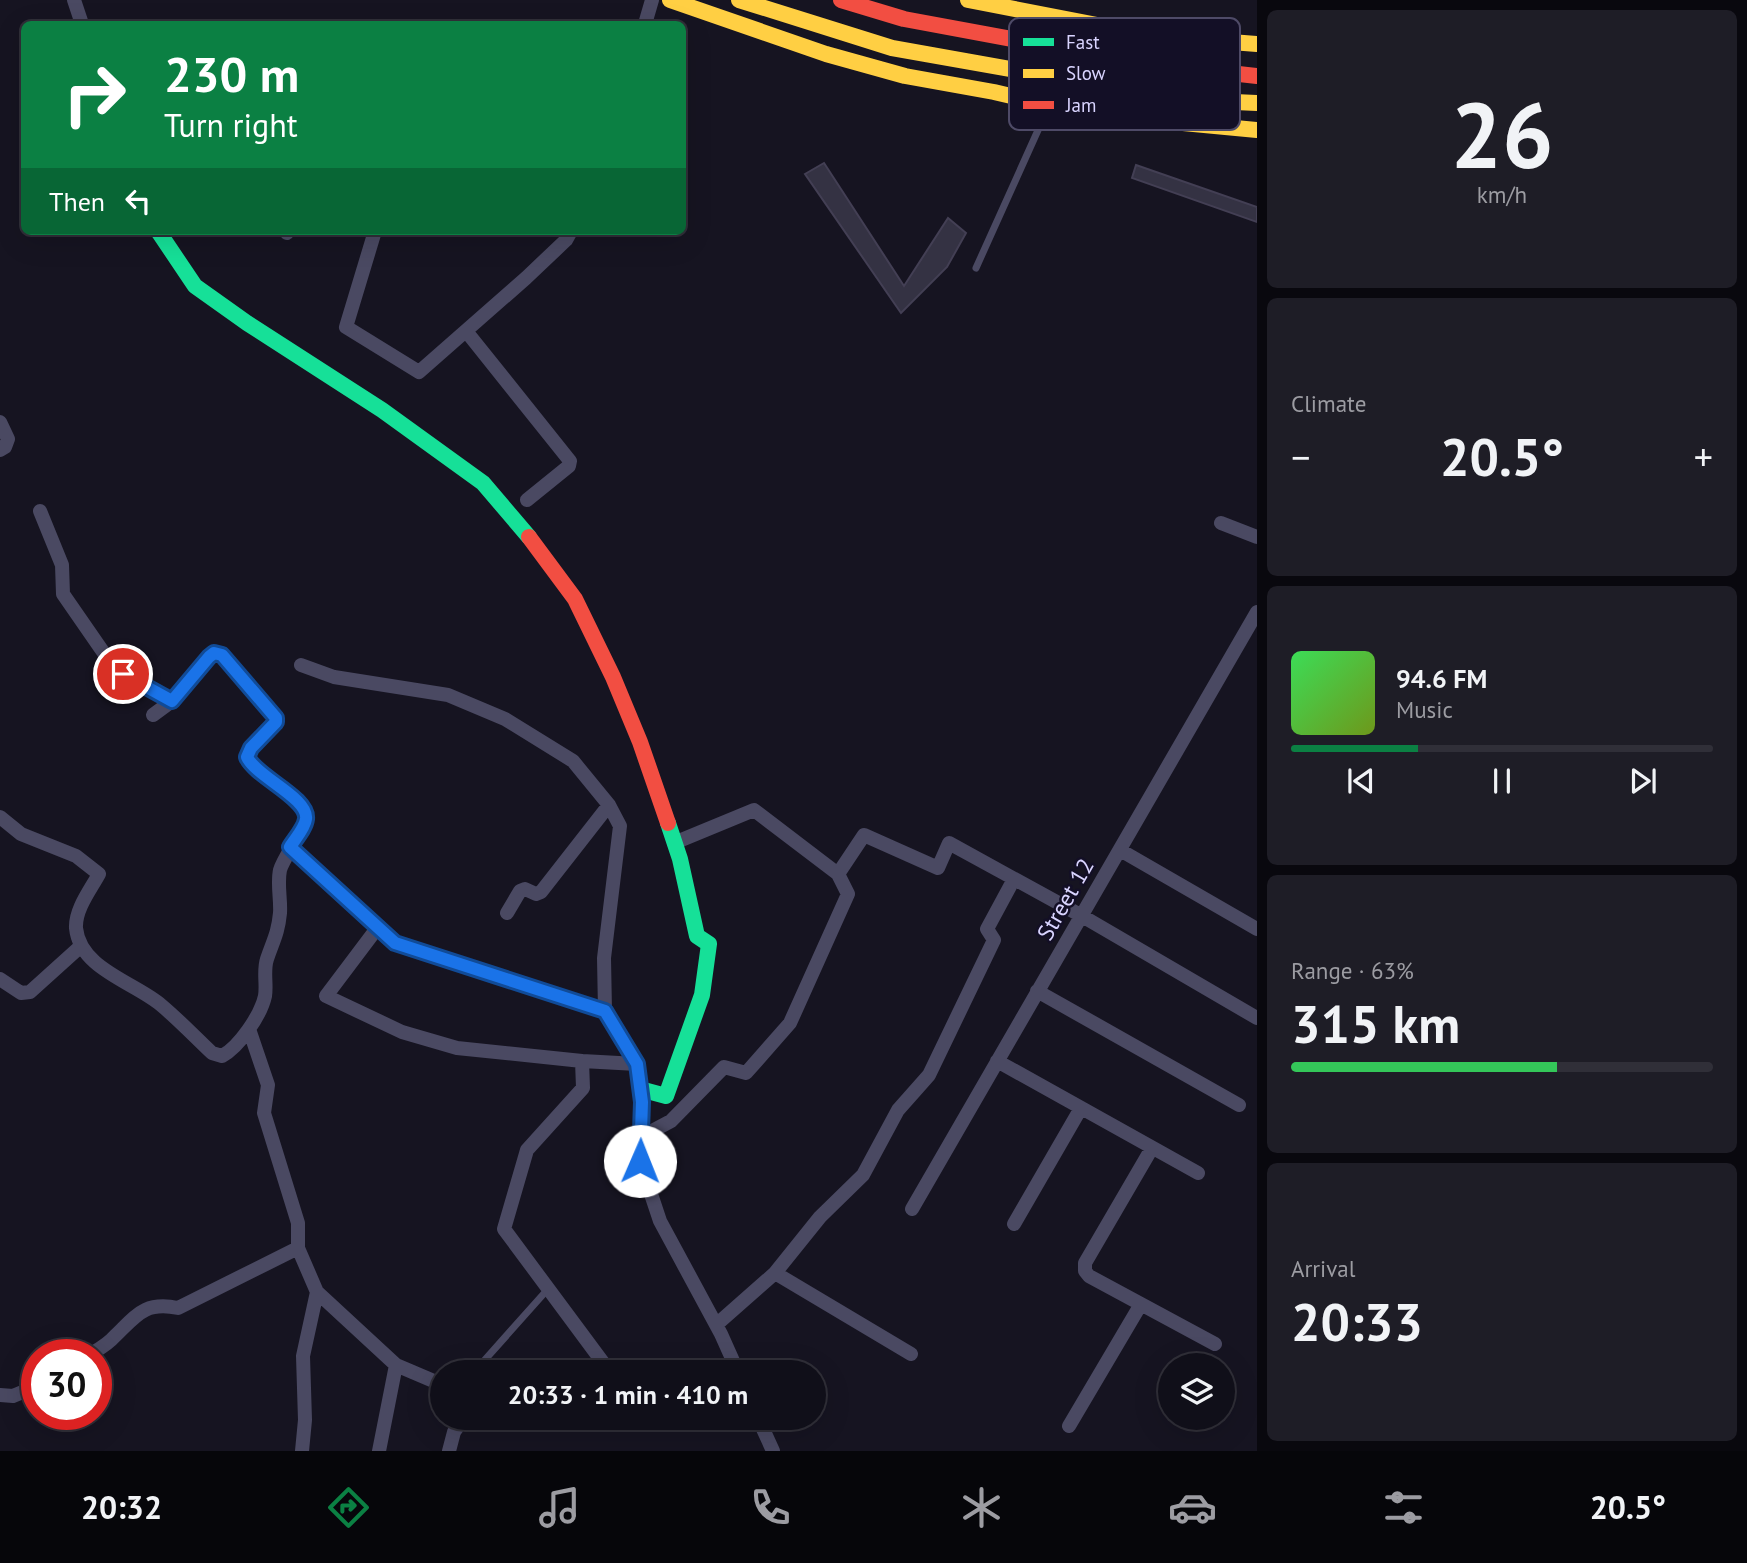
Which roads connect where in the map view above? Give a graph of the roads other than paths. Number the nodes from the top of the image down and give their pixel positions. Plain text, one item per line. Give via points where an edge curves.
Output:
1 (74, 0) edge
2 (652, 0) edge
3 (670, 0) edge
4 (739, 0) edge
5 (841, 0) edge
6 (968, 0) edge
7 (1061, 18) edge
8 (81, 21) edge
9 (646, 21) edge
10 (1009, 39) edge
11 (1009, 69) edge
12 (1009, 96) edge
13 (1038, 130) edge
14 (161, 235) edge
15 (374, 235) edge
16 (569, 235) edge
17 (976, 268) dead end
18 (466, 331) junction
19 (0, 422) edge
20 (0, 450) edge
21 (527, 500) dead end
22 (40, 511) dead end
23 (1221, 523) dead end
24 (1257, 537) edge
25 (1257, 612) edge
26 (301, 665) dead end
27 (172, 701) junction
28 (153, 715) dead end
29 (610, 805) junction
30 (0, 817) edge
31 (674, 843) junction
32 (290, 847) junction
33 (1120, 850) junction
34 (838, 874) junction
35 (1014, 879) junction
36 (507, 913) dead end
37 (1082, 916) junction
38 (378, 928) junction
39 (1257, 929) edge
40 (81, 946) junction
41 (0, 979) edge
42 (1037, 991) junction
43 (605, 1011) junction
44 (1257, 1018) edge
45 (249, 1029) junction
46 (582, 1061) junction
47 (998, 1061) junction
48 (637, 1064) junction
49 (640, 1090) junction
50 (1239, 1105) dead end
51 (1081, 1108) junction
52 (641, 1137) junction
53 (1152, 1148) junction
54 (1198, 1173) dead end
55 (912, 1209) dead end
56 (1014, 1224) dead end
57 (298, 1248) junction
58 (775, 1273) junction
59 (548, 1289) junction
60 (317, 1292) junction
61 (1141, 1304) junction
62 (716, 1325) junction
63 (112, 1340) edge
64 (1215, 1344) dead end
65 (911, 1354) dead end
66 (485, 1360) edge
67 (601, 1360) edge
68 (732, 1360) edge
69 (396, 1365) junction
70 (430, 1379) edge
71 (21, 1393) edge
72 (0, 1395) edge
73 (1069, 1426) dead end
74 (455, 1430) edge
75 (763, 1430) edge
76 (302, 1451) edge
77 (379, 1451) edge
78 (449, 1451) edge
79 (773, 1451) edge

1 - 8 street
2 - 9 street
3 - 12 main road via 826,54 905,76
4 - 11 main road via 892,48
5 - 10 main road via 904,19
6 - 7 main road
13 - 17 lane
14 - 31 main road via 195,286 416,433 491,492 575,598 640,742
15 - 18 street via 346,327 419,372
16 - 18 street
18 - 21 street via 570,461
19 - 20 street via 8,439
22 - 27 street via 62,565 63,594 108,659 123,674
23 - 24 street
25 - 33 street, Street 12
26 - 29 street via 334,677 448,695 505,719 573,761
27 - 28 street
27 - 32 street via 214,653 222,655 275,715 276,722 247,757 306,810 306,821
29 - 36 street via 541,892 520,891
29 - 43 street via 620,826 604,958
30 - 40 street via 21,834 76,856 99,874 79,911 76,927
31 - 34 street via 754,810
31 - 49 main road via 697,936 709,944 702,995 666,1096
32 - 38 street
32 - 45 street via 279,872 277,937 266,961 265,997
33 - 37 street, Street 12
33 - 39 street
34 - 35 street via 864,835 938,867 949,843
34 - 52 street via 848,894 790,1023 746,1073 724,1067 671,1121
35 - 37 street
35 - 58 street via 987,929 994,940 929,1076 898,1110 863,1175 820,1217
37 - 42 street, Street 12
37 - 44 street
38 - 43 street via 395,943
38 - 46 street via 326,996 402,1032 457,1048
40 - 41 street via 30,992 21,993
40 - 45 street via 98,965 159,1003 212,1053 222,1056 230,1052
42 - 47 street, Street 12
42 - 50 street
43 - 48 street
45 - 57 street via 268,1085 264,1113 298,1223
46 - 48 street
46 - 59 street via 583,1088 527,1150 504,1229
47 - 51 street
47 - 55 street, Street 12
48 - 49 street
49 - 52 street
51 - 53 street
51 - 56 street
52 - 62 street via 640,1161 660,1221
53 - 54 street
53 - 61 street via 1085,1263 1089,1276
57 - 60 street
57 - 63 street via 178,1308 164,1305 138,1313
58 - 62 street
58 - 65 street
59 - 66 lane
59 - 67 street
60 - 69 street
60 - 76 street via 303,1356 306,1420
61 - 64 street
61 - 73 street
62 - 68 street
69 - 70 street
69 - 77 street
71 - 72 street
74 - 78 street
75 - 79 street

